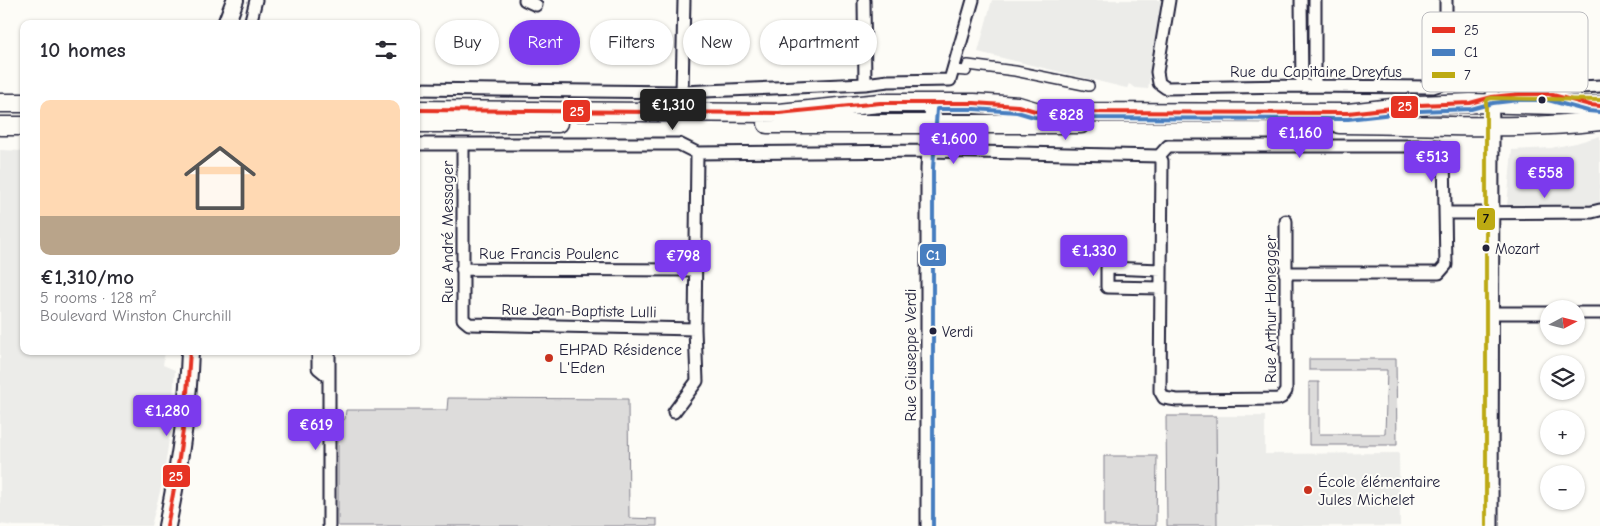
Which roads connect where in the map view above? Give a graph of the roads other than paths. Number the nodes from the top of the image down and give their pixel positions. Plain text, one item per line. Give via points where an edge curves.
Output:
1 (256, 0) edge
2 (525, 0) edge
3 (684, 0) edge
4 (864, 0) edge
5 (973, 0) edge
6 (1169, 0) edge
7 (1301, 0) edge
8 (1315, 0) edge
9 (234, 2) edge
10 (536, 4) dead end
11 (227, 20) edge
12 (232, 20) edge
13 (251, 20) edge
14 (954, 70) junction
15 (865, 84) junction
16 (1089, 86) dead end
17 (1302, 86) junction
18 (1315, 86) junction
19 (1422, 87) edge
20 (420, 89) edge
21 (682, 92) junction
22 (1492, 92) edge
23 (20, 102) edge
24 (0, 103) edge
25 (931, 103) junction
26 (1492, 104) junction
27 (1600, 106) edge
28 (420, 110) edge
29 (1600, 121) edge
30 (420, 123) edge
31 (929, 124) junction
32 (0, 126) edge
33 (20, 126) edge
34 (1493, 126) junction
35 (420, 144) edge
36 (463, 144) junction
37 (928, 151) junction
38 (697, 153) junction
39 (1159, 156) junction
40 (1600, 210) edge
41 (1446, 213) junction
42 (1492, 213) junction
43 (1286, 221) dead end
44 (462, 269) junction
45 (696, 270) junction
46 (1161, 270) junction
47 (1285, 273) junction
48 (1161, 288) junction
49 (1492, 313) junction
50 (1540, 313) edge
51 (1585, 313) edge
52 (1600, 313) edge
53 (463, 319) joint
54 (695, 329) junction
55 (190, 355) edge
56 (318, 355) edge
57 (329, 355) edge
58 (329, 377) junction
59 (674, 412) dead end
60 (167, 526) edge
61 (329, 526) edge
62 (926, 526) edge
63 (1492, 526) edge

1 - 13 street
2 - 10 street
3 - 21 street
4 - 15 street
5 - 14 street
6 - 17 street, Rue du Capitaine Dreyfus via 1157,72 1159,83 1166,88
7 - 17 street
8 - 18 street
9 - 11 main road
9 - 12 main road
14 - 15 street via 950,80
14 - 16 street via 966,71 968,65
15 - 21 street
17 - 18 street, Rue du Capitaine Dreyfus
18 - 19 street, Rue du Capitaine Dreyfus
20 - 21 street
22 - 26 street
23 - 24 main road
25 - 26 main road via 983,103 1060,112 1348,113 1419,105
25 - 28 main road via 880,103 779,113
25 - 31 street, Rue Giuseppe Verdi
26 - 27 main road
26 - 34 street
29 - 34 main road
30 - 31 main road
31 - 34 main road
31 - 37 street, Rue Giuseppe Verdi
32 - 33 main road
34 - 42 street
35 - 36 street
36 - 38 street via 679,144
36 - 44 street, Rue André Messager
37 - 38 street
37 - 39 street
37 - 62 street, Rue Giuseppe Verdi
38 - 45 street
39 - 41 street via 1168,146 1436,146 1444,153
39 - 46 street via 1162,161
40 - 42 street
41 - 42 street
41 - 47 street via 1446,266 1439,273
42 - 49 street
43 - 47 street, Rue Arthur Honegger
44 - 45 street, Rue Francis Poulenc
44 - 53 street, Rue André Messager
45 - 54 street
46 - 48 street
46 - 48 street via 1107,268 1108,287
47 - 48 street, Rue Arthur Honegger via 1286,391 1278,399 1164,398 1160,391
49 - 50 street
49 - 63 street
51 - 52 street
53 - 54 street, Rue Jean-Baptiste Lulli via 469,324
54 - 59 street via 697,381
55 - 60 main road via 184,434
56 - 58 street via 318,368
57 - 58 street
58 - 61 street

